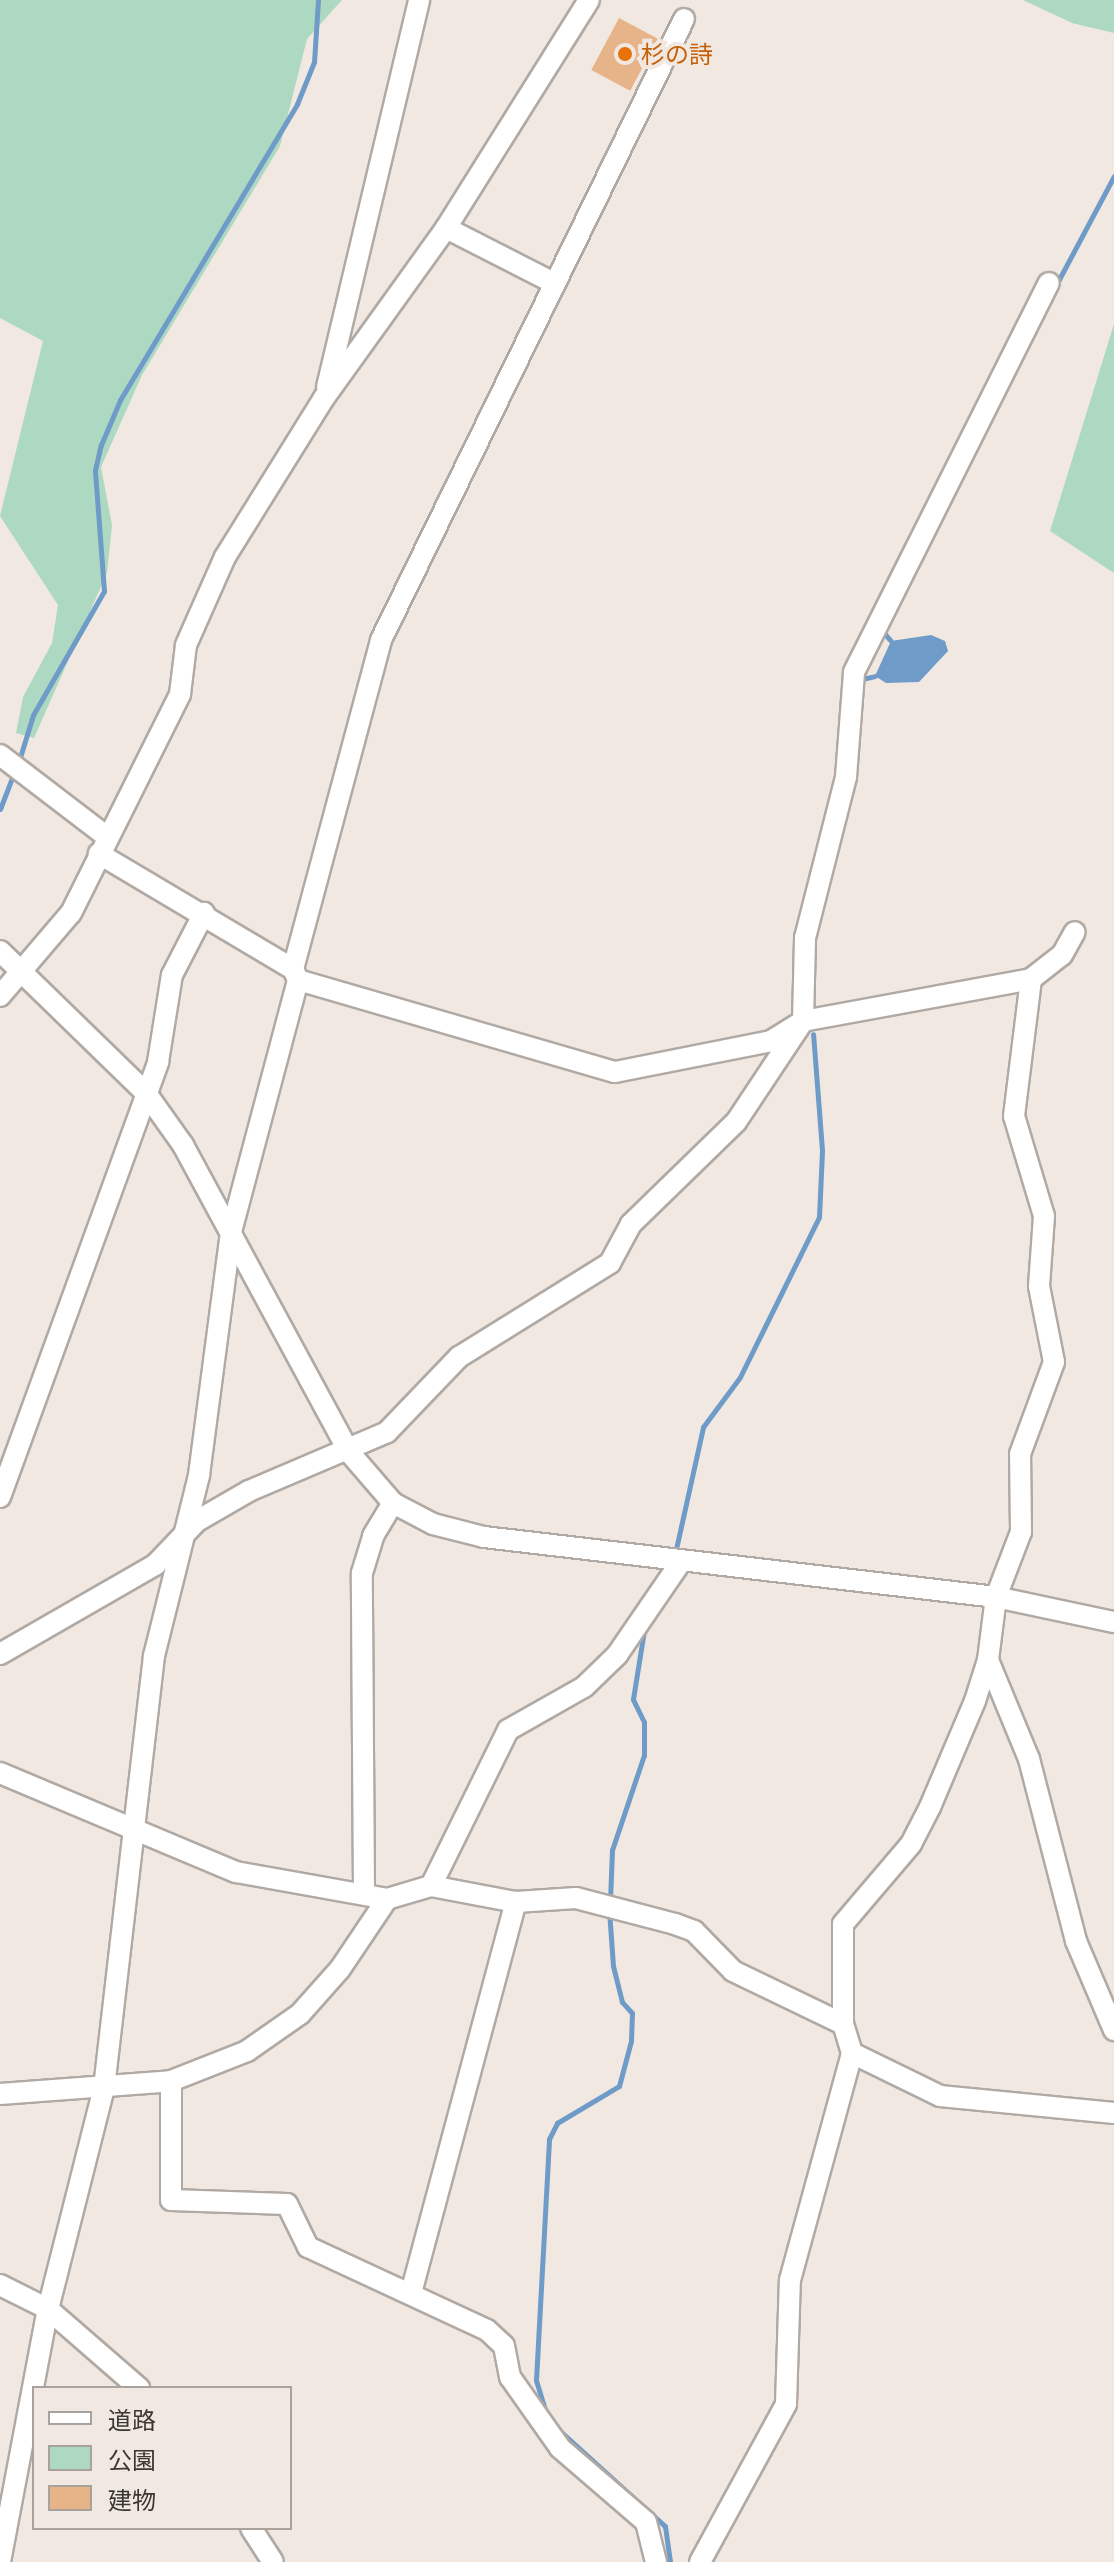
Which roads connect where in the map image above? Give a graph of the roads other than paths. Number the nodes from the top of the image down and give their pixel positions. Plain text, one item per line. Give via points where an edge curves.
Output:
1 (419, 0) edge
2 (589, 0) edge
3 (684, 19) dead end
4 (446, 228) junction
5 (552, 282) junction
6 (1049, 283) dead end
7 (324, 398) junction
8 (12, 765) edge
9 (102, 845) junction
10 (204, 913) junction
11 (1075, 932) dead end
12 (0, 951) edge
13 (22, 972) junction
14 (296, 974) junction
15 (1031, 979) junction
16 (0, 996) edge
17 (803, 1021) junction
18 (146, 1093) junction
19 (231, 1232) junction
20 (349, 1452) junction
21 (0, 1497) edge
22 (393, 1503) junction
23 (179, 1545) junction
24 (680, 1563) junction
25 (996, 1597) junction
26 (1114, 1622) edge
27 (0, 1654) edge
28 (988, 1660) junction
29 (0, 1773) edge
30 (135, 1832) junction
31 (431, 1886) junction
32 (364, 1891) junction
33 (387, 1899) junction
34 (516, 1902) junction
35 (843, 2024) junction
36 (1114, 2030) edge
37 (852, 2053) junction
38 (171, 2081) junction
39 (104, 2088) junction
40 (0, 2094) edge
41 (1114, 2113) edge
42 (0, 2285) edge
43 (411, 2293) junction
44 (48, 2309) junction
45 (33, 2386) edge
46 (137, 2386) edge
47 (32, 2393) edge
48 (252, 2530) edge
49 (0, 2562) edge
50 (273, 2562) edge
51 (656, 2562) edge
52 (700, 2562) edge

1 - 7 street
2 - 4 street
3 - 5 street
4 - 5 street
4 - 7 street
5 - 14 street via 381,640
6 - 17 street via 854,672 846,777 805,938
7 - 9 street via 225,557 186,645 180,694
8 - 9 street
9 - 10 street
9 - 13 street via 71,913
10 - 14 street
10 - 18 street via 172,975
11 - 15 street via 1062,955
12 - 13 street
13 - 16 street
13 - 18 street
14 - 17 street via 615,1072 771,1041
14 - 19 street
15 - 17 street
15 - 25 street via 1014,1116 1044,1216 1039,1286 1054,1362 1020,1454 1021,1532
17 - 20 street via 736,1122 631,1224 610,1263 459,1357 387,1432
18 - 19 street
18 - 21 street
19 - 20 street
19 - 23 street via 199,1475
20 - 22 street
20 - 23 street via 249,1491 197,1521
22 - 24 street via 433,1524 484,1537
22 - 32 street via 373,1536 362,1573
23 - 27 street via 155,1565
23 - 30 street via 154,1656
24 - 25 street
24 - 31 street via 617,1655 584,1687 508,1730
25 - 26 street
25 - 28 street
28 - 35 street via 911,1844 843,1924
28 - 36 street via 1029,1759 1076,1941
29 - 30 street
30 - 32 street via 236,1872
30 - 39 street
31 - 33 street
31 - 34 street
32 - 33 street
33 - 38 street via 300,2014 247,2051
34 - 35 street via 598,1902 694,1931 733,1971
34 - 43 street
35 - 37 street
37 - 41 street via 940,2096
37 - 52 street via 790,2280 786,2404
38 - 39 street
38 - 43 street via 171,2200 287,2204 308,2247
39 - 40 street
39 - 44 street
42 - 44 street
43 - 51 street via 487,2330 504,2346 510,2377 560,2448 646,2522
44 - 45 street
44 - 46 street
47 - 49 street
48 - 50 street

